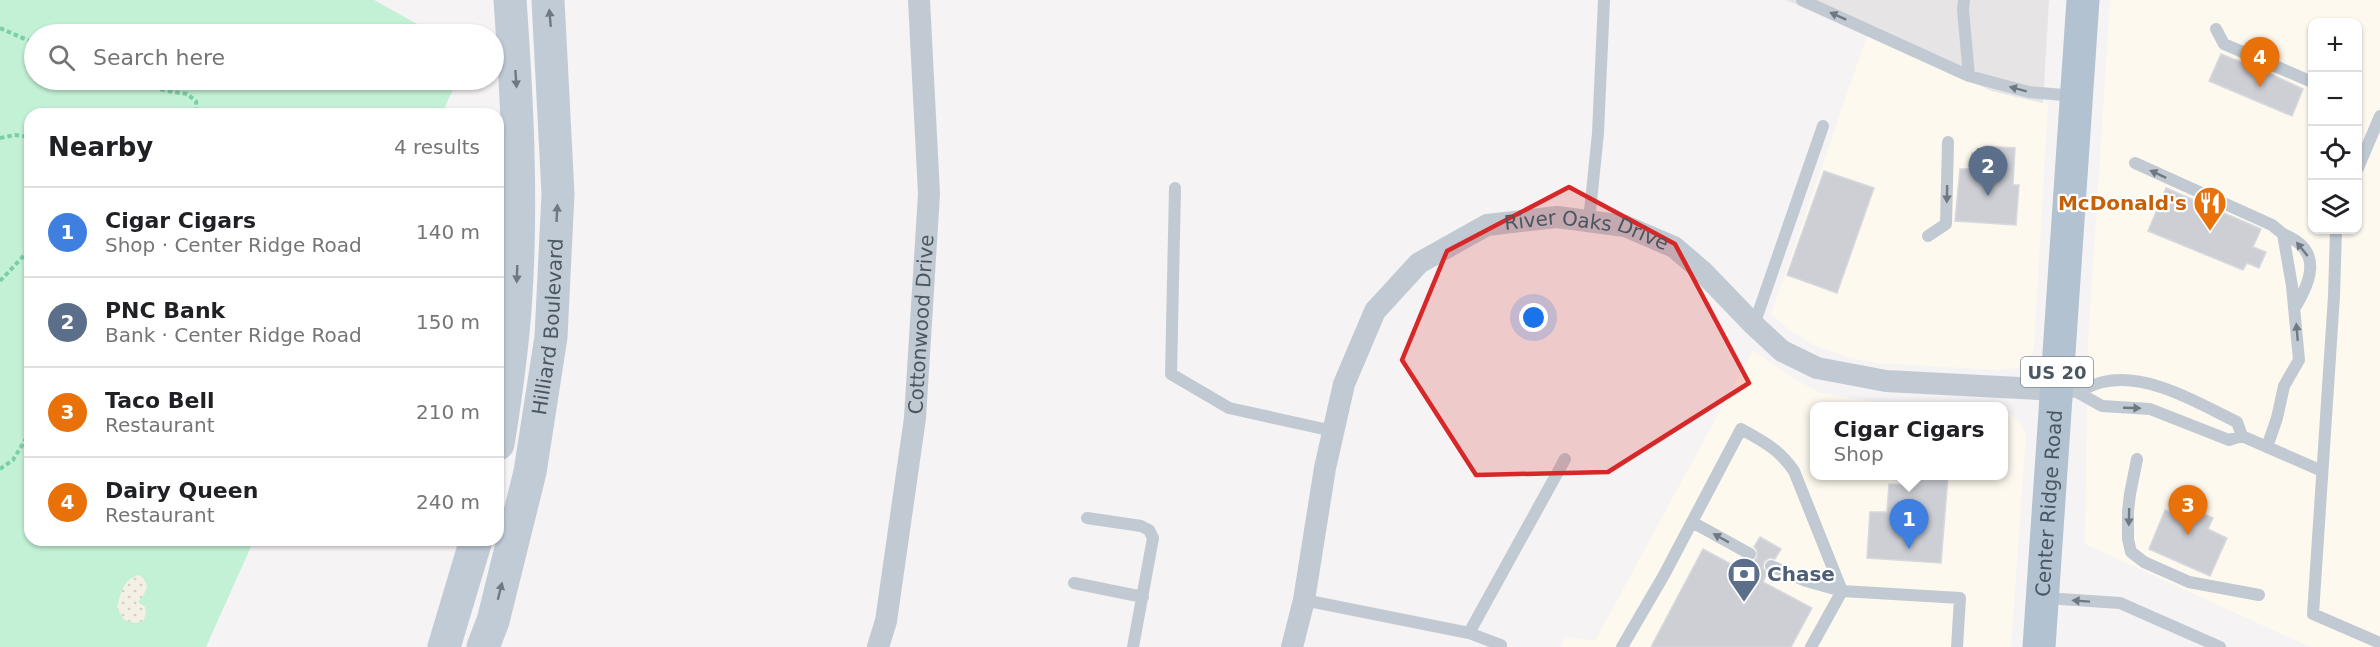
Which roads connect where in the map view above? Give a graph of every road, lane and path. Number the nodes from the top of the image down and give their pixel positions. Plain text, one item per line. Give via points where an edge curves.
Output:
1 (510, 0) edge
2 (548, 0) edge
3 (920, 0) edge
4 (1604, 0) edge
5 (1802, 0) edge
6 (1964, 0) edge
7 (2082, 0) edge
8 (0, 28) edge
9 (2216, 29) dead end
10 (24, 39) edge
11 (1969, 76) junction
12 (2308, 80) edge
13 (164, 90) edge
14 (2076, 96) junction
15 (196, 108) edge
16 (2380, 116) edge
17 (1823, 126) dead end
18 (24, 136) edge
19 (0, 138) edge
20 (1948, 142) dead end
21 (1977, 150) dead end
22 (1986, 150) dead end
23 (2362, 159) edge
24 (2135, 163) dead end
25 (1175, 188) dead end
26 (1590, 221) junction
27 (2283, 234) junction
28 (2336, 234) edge
29 (1928, 236) dead end
30 (24, 255) edge
31 (0, 281) edge
32 (2294, 309) junction
33 (1754, 325) junction
34 (2066, 391) junction
35 (504, 406) edge
36 (1333, 431) junction
37 (2241, 436) junction
38 (24, 442) edge
39 (2267, 447) junction
40 (1564, 459) dead end
41 (2137, 459) dead end
42 (0, 469) edge
43 (2322, 471) junction
44 (1087, 518) dead end
45 (1692, 522) junction
46 (474, 546) edge
47 (1750, 555) dead end
48 (1772, 566) dead end
49 (1074, 583) dead end
50 (1842, 591) junction
51 (2259, 595) dead end
52 (1143, 597) junction
53 (2042, 598) junction
54 (1304, 600) junction
55 (1469, 633) junction
56 (2380, 643) edge
57 (444, 647) edge
58 (483, 647) edge
59 (878, 647) edge
60 (1133, 647) edge
61 (1292, 647) edge
62 (1500, 647) edge
63 (1622, 647) edge
64 (1811, 647) edge
65 (1957, 647) edge
66 (2039, 647) edge
67 (2220, 647) edge

1 -> 35 main road, Hilliard Boulevard via 519,193 515,306
58 -> 2 main road, Hilliard Boulevard via 530,472 550,337 558,194
3 - 59 street, Cottonwood Drive via 929,194 915,418 886,621
4 - 26 lane
11 -> 5 lane
6 - 11 lane
7 - 14 main road, Center Ridge Road / US 20
8 - 10 path
9 - 12 lane via 2224,44
14 -> 11 lane via 2029,92
13 - 15 path via 190,95 196,100
14 - 34 main road, Center Ridge Road / US 20
16 - 23 lane
17 - 33 lane
18 - 19 path
20 -> 29 lane via 1946,224
21 - 22 path
27 -> 24 lane via 2272,225
25 - 36 lane via 1171,374 1229,408
26 - 33 street, River Oaks Drive via 1625,226 1674,247
26 - 36 street, River Oaks Drive via 1557,217 1487,225 1419,263 1375,311 1344,384
27 - 32 lane
32 -> 27 lane via 2310,279 2311,268 2306,251
28 - 43 lane
30 - 31 path
39 -> 32 lane via 2284,386 2299,360
33 - 34 street, River Oaks Drive via 1782,351 1817,369 1886,381
34 -> 37 lane via 2102,406 2150,409 2229,440
34 - 37 lane via 2105,382 2142,382 2237,422
34 - 53 main road, Center Ridge Road / US 20
36 - 54 street, River Oaks Drive
37 - 39 lane
38 - 42 path via 15,458
39 - 43 lane
40 - 55 lane
41 -> 51 lane via 2128,511 2132,552 2144,562 2188,582
43 - 56 lane via 2313,614
44 - 52 lane via 1149,530 1153,538
47 -> 45 lane
45 - 50 lane via 1741,429 1774,448 1794,471
45 - 63 lane
46 - 57 main road
48 - 50 lane
49 - 52 lane
50 - 64 lane
50 - 65 lane via 1960,598
52 - 60 lane
53 - 66 main road, Center Ridge Road / US 20
67 -> 53 lane via 2120,603
54 - 55 lane
54 - 61 street, River Oaks Drive
55 - 62 lane

